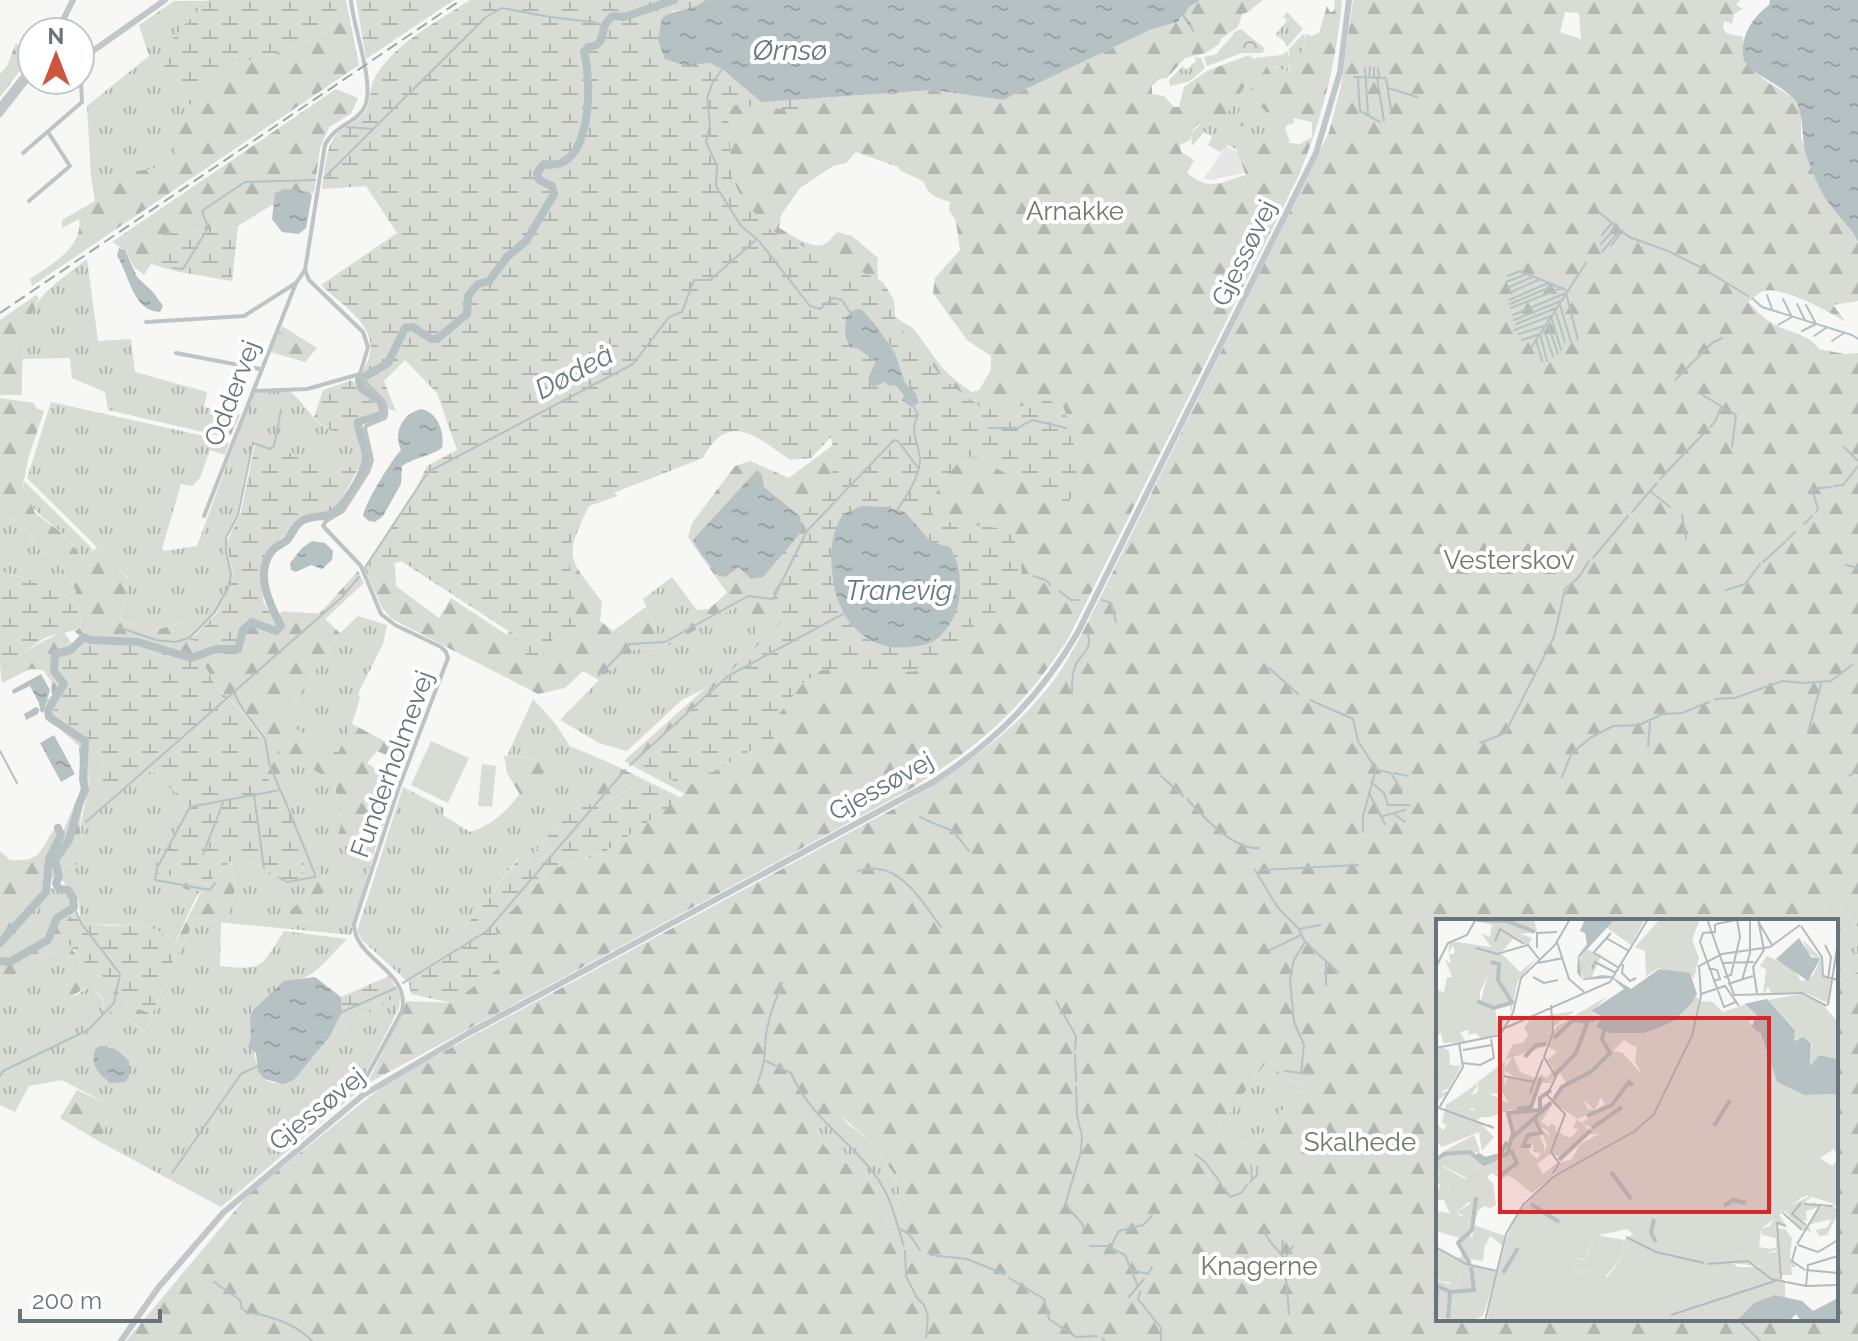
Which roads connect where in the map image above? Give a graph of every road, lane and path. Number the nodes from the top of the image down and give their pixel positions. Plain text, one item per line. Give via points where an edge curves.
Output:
1 (165, 0) edge
2 (351, 0) edge
3 (1349, 0) edge
4 (96, 49) edge
5 (16, 86) edge
6 (16, 94) edge
7 (82, 96) edge
8 (0, 106) edge
9 (0, 114) edge
10 (48, 132) junction
11 (23, 153) dead end
12 (29, 201) dead end
13 (305, 270) junction
14 (296, 283) junction
15 (146, 322) dead end
16 (176, 353) dead end
17 (260, 369) junction
18 (360, 374) junction
19 (252, 391) junction
20 (204, 516) dead end
21 (363, 1095) junction
22 (121, 1341) edge

1 - 4 street
2 - 13 street via 368,95 361,112 335,129 325,145
3 - 21 street, Gjessøvej via 1340,72 1316,153 1078,632 1028,704 993,739 933,782
5 - 8 street
6 - 9 street
7 - 10 street via 82,102
10 - 11 street
10 - 12 street via 70,166
13 - 14 street
13 - 18 street via 363,332 368,347
14 - 15 street via 244,316
14 - 17 street, Oddervej
16 - 17 street
17 - 19 street, Oddervej
18 - 19 street via 307,389
18 - 21 street, Funderholmevej via 385,401 387,414 366,426 372,460 368,472 343,511 323,526 361,566 381,614 441,647 448,658 354,924 358,940 394,977 404,997 402,1011 363,1083
19 - 20 street, Oddervej
21 - 22 street, Gjessøvej via 223,1213 158,1288

